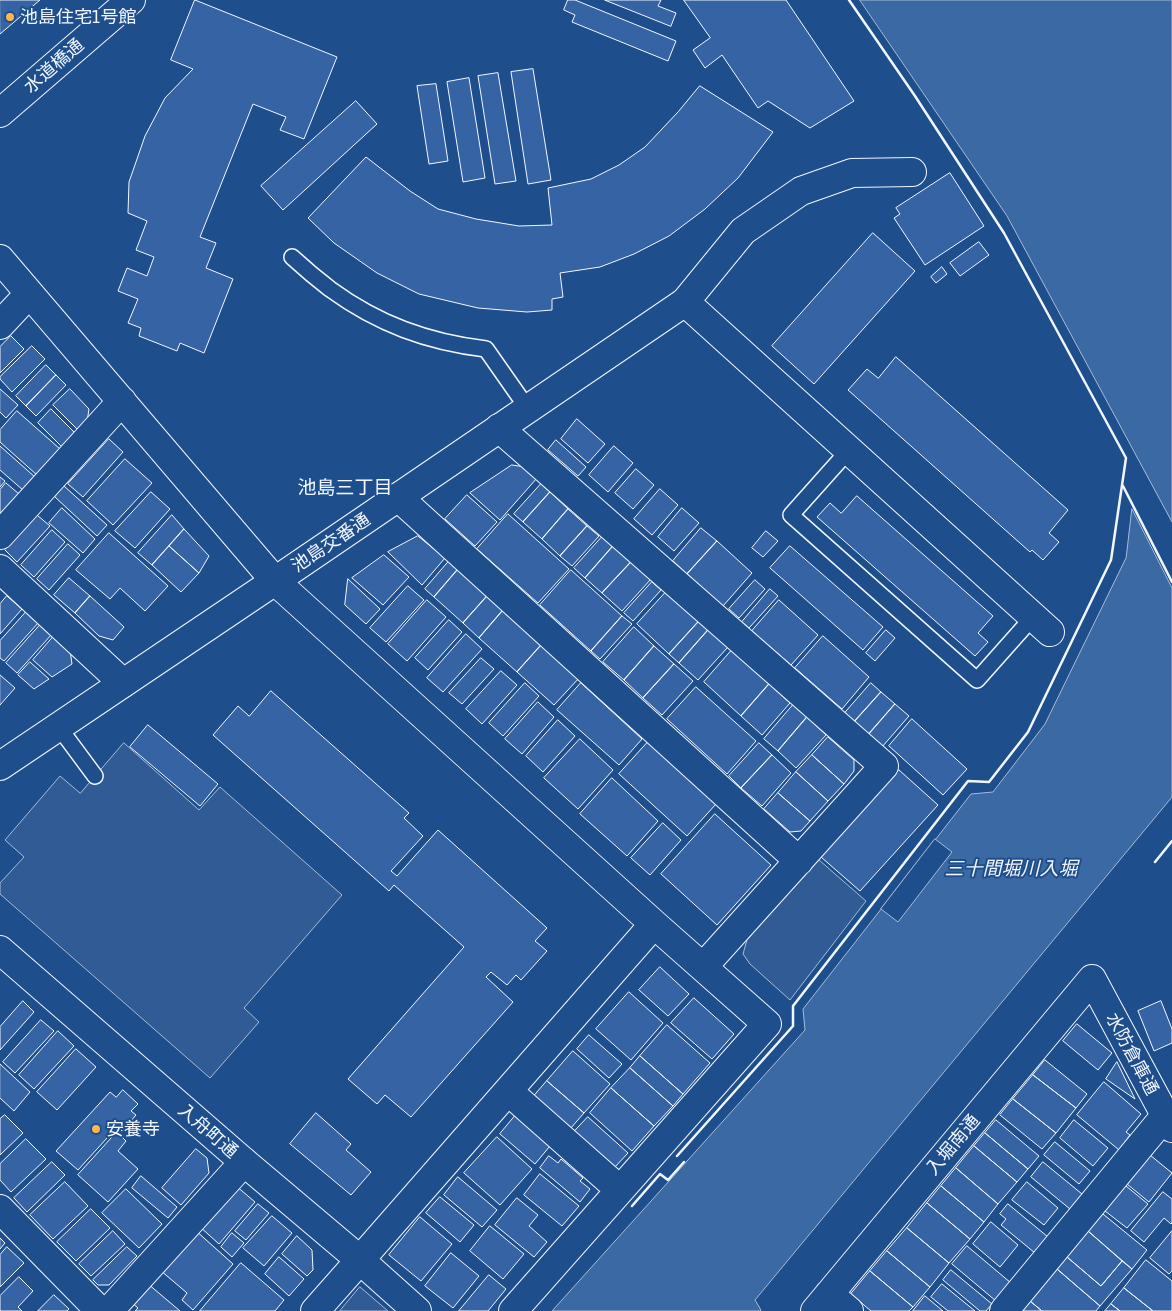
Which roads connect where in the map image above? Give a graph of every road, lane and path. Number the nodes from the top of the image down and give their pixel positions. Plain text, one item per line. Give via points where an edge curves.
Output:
1 (131, 0) edge
2 (0, 113) edge
3 (912, 172) dead end
4 (292, 257) dead end
5 (0, 259) edge
6 (29, 294) junction
7 (686, 302) junction
8 (0, 325) edge
9 (122, 401) junction
10 (528, 408) junction
11 (499, 428) junction
12 (849, 450) junction
13 (398, 497) junction
14 (0, 535) edge
15 (0, 569) edge
16 (275, 581) junction
17 (1042, 624) joint
18 (123, 683) junction
19 (58, 726) junction
20 (0, 766) edge
21 (95, 776) dead end
22 (799, 861) junction
23 (654, 924) junction
24 (0, 950) edge
25 (703, 967) junction
26 (1092, 979) joint
27 (508, 1091) junction
28 (1168, 1122) edge
29 (244, 1162) junction
30 (620, 1190) junction
31 (0, 1209) edge
32 (360, 1260) junction
33 (822, 1302) edge
34 (100, 1311) edge
35 (109, 1311) edge
36 (315, 1311) edge
37 (417, 1311) edge
38 (513, 1311) edge
39 (849, 1311) edge
40 (1004, 1311) edge

1 - 2 street, 水道橋通
3 - 7 street, 池島交番通 via 852,173 801,191 744,231
4 - 10 lane via 334,292 383,321 439,341 486,349
5 - 6 street
6 - 8 street
6 - 9 street
7 - 10 street, 池島交番通
7 - 12 street
9 - 14 street
9 - 16 street
10 - 11 street, 池島交番通
11 - 13 street, 池島交番通
11 - 22 street via 884,766
12 - 17 street
12 - 17 lane via 791,515 977,680
13 - 16 street, 池島交番通
13 - 22 street
15 - 18 street
16 - 18 street, 池島交番通
16 - 23 street
18 - 19 street, 池島交番通
19 - 20 street, 池島交番通
19 - 21 lane
22 - 25 street
23 - 25 street
23 - 27 street
24 - 29 street, 入舟町通
25 - 30 street via 767,1024
26 - 28 street, 水防倉庫通
26 - 33 street, 入堀南通
27 - 30 street
27 - 32 street
28 - 40 street
29 - 32 street, 入舟町通
29 - 35 street
30 - 38 street
31 - 34 street
32 - 36 street
32 - 37 street, 入舟町通
33 - 39 street

